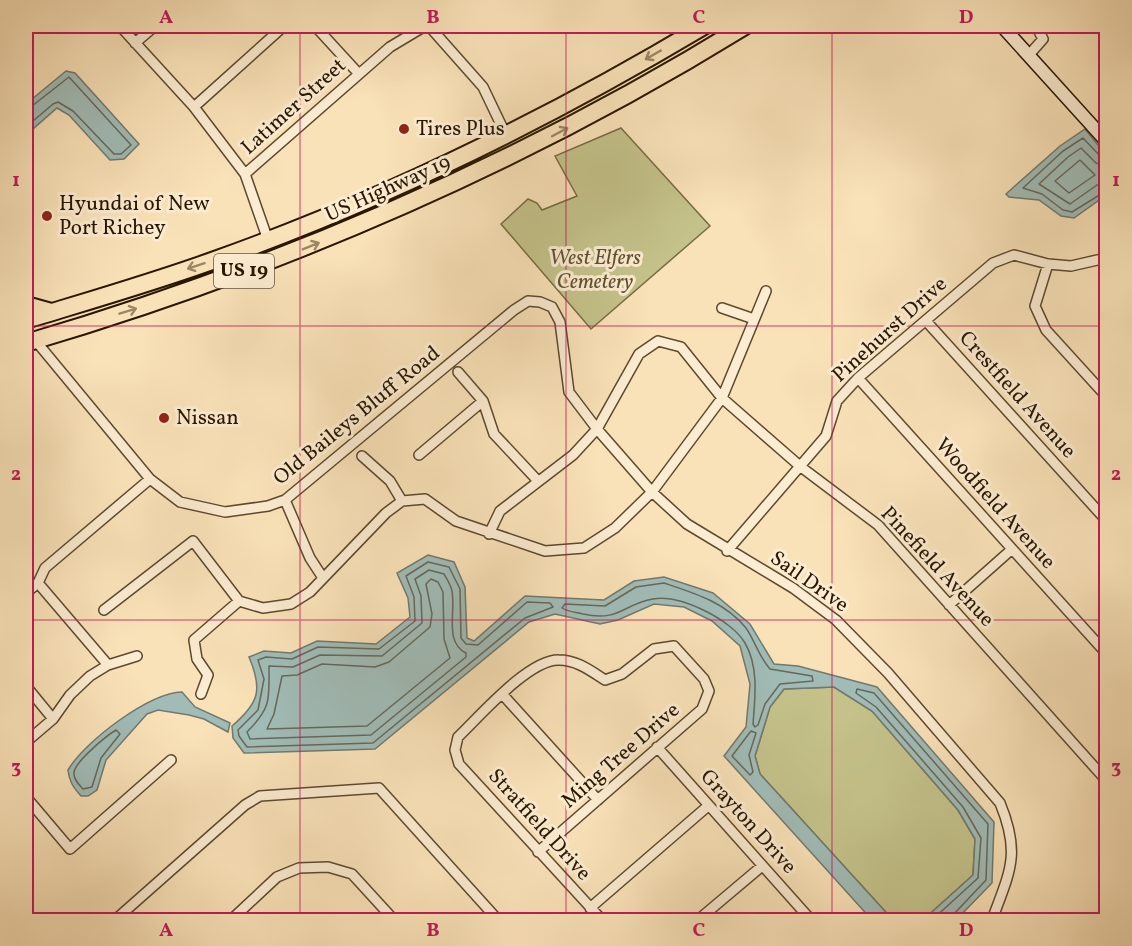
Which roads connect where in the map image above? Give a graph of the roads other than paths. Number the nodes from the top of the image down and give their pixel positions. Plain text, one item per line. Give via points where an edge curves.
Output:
1 (120, 26) edge
2 (154, 26) edge
3 (284, 26) edge
4 (315, 26) edge
5 (427, 26) edge
6 (704, 26) edge
7 (746, 26) edge
8 (996, 26) edge
9 (1002, 26) edge
10 (1036, 26) edge
11 (135, 43) junction
12 (1028, 56) junction
13 (625, 72) junction
14 (358, 74) junction
15 (194, 107) junction
16 (506, 135) junction
17 (1107, 141) edge
18 (519, 154) junction
19 (245, 174) junction
20 (413, 203) junction
21 (268, 240) junction
22 (1103, 259) edge
23 (1048, 264) junction
24 (1107, 269) edge
25 (766, 291) dead end
26 (540, 302) joint
27 (26, 305) edge
28 (722, 308) dead end
29 (52, 312) junction
30 (754, 319) junction
31 (26, 320) edge
32 (926, 321) junction
33 (30, 342) edge
34 (458, 372) dead end
35 (858, 378) junction
36 (1107, 396) edge
37 (722, 398) junction
38 (483, 401) junction
39 (597, 429) junction
40 (419, 455) dead end
41 (362, 456) dead end
42 (801, 467) junction
43 (150, 479) junction
44 (538, 481) junction
45 (652, 492) junction
46 (285, 500) junction
47 (402, 501) junction
48 (1107, 520) edge
49 (489, 534) junction
50 (1011, 549) junction
51 (727, 551) junction
52 (323, 578) junction
53 (38, 584) junction
54 (26, 593) edge
55 (239, 601) junction
56 (948, 604) junction
57 (104, 610) dead end
58 (1107, 653) edge
59 (137, 656) dead end
60 (108, 665) junction
61 (26, 686) edge
62 (201, 694) dead end
63 (502, 695) junction
64 (53, 719) junction
65 (26, 742) edge
66 (657, 747) junction
67 (171, 760) dead end
68 (1107, 780) edge
69 (26, 797) edge
70 (598, 800) junction
71 (708, 806) junction
72 (538, 852) junction
73 (762, 866) junction
74 (590, 908) junction
75 (1107, 915) edge
76 (702, 919) edge
77 (115, 921) edge
78 (231, 921) edge
79 (394, 921) edge
80 (498, 921) edge
81 (602, 921) edge
82 (811, 921) edge
83 (992, 921) edge
84 (1100, 921) edge

1 - 11 street
2 - 11 street
3 - 15 street
4 - 14 street
5 - 14 street, Latimer Street via 390,47
5 - 16 street via 483,87
6 -> 13 highway, US Highway 19 / US 19
18 -> 7 highway, US Highway 19 / US 19
8 - 12 street
9 - 12 street
10 - 12 street via 1043,39
11 - 15 street
12 - 17 street
13 - 16 highway, US Highway 19 / US 19
13 - 18 highway via 618,84 519,140
14 - 19 street, Latimer Street
15 - 19 street
16 - 20 highway via 489,159
16 - 21 highway, US Highway 19 / US 19
18 - 20 highway, US Highway 19 / US 19
19 - 21 street
33 -> 20 highway, US Highway 19 / US 19 via 275,261
21 -> 29 highway, US Highway 19 / US 19
22 - 23 street, Pinehurst Drive via 1079,266
22 - 24 street
23 - 32 street, Pinehurst Drive via 1014,255 993,263
23 - 36 street via 1035,306 1046,330
25 - 30 street
26 - 39 street, Sail Drive via 552,307 560,322 568,392
26 - 46 street, Old Baileys Bluff Road via 528,301 514,310
27 - 29 highway
28 - 30 street
29 - 31 highway, US Highway 19 / US 19
30 - 37 street
32 - 35 street, Pinehurst Drive
32 - 48 street, Crestfield Avenue
33 - 43 street, Old Baileys Bluff Road
34 - 38 street
35 - 42 street, Pinehurst Drive via 837,401 826,436
35 - 50 street, Woodfield Avenue
37 - 39 street, Pinefield Avenue via 681,347 658,341 639,354
37 - 42 street, Pinefield Avenue
37 - 45 street
38 - 40 street
38 - 44 street via 494,434
39 - 44 street, Pinefield Avenue via 573,455
39 - 45 street, Sail Drive
41 - 47 street via 390,481
42 - 51 street, Pinehurst Drive
42 - 56 street, Pinefield Avenue via 878,525
43 - 46 street, Old Baileys Bluff Road via 180,502 225,512
43 - 53 street via 45,568
44 - 49 street, Pinefield Avenue via 500,511
45 - 49 street via 615,528 584,548 545,551
45 - 51 street, Sail Drive via 687,524
46 - 52 street via 309,558
47 - 49 street via 425,499 456,521
47 - 52 street
50 - 56 street
50 - 58 street, Woodfield Avenue
51 - 83 street, Sail Drive via 793,588 836,620 888,673 1000,802 1010,827 1012,867
52 - 55 street via 291,604 262,608
53 - 54 street
53 - 60 street
55 - 57 street via 193,541
55 - 62 street via 194,640 197,659 208,675
56 - 68 street, Pinefield Avenue
59 - 60 street
60 - 64 street via 70,695
61 - 64 street
63 - 66 street, Ming Tree Drive via 540,663 558,660 579,664 605,680 622,675 654,649 674,646 704,679 709,691 702,709
63 - 70 street
63 - 72 street, Stratfield Drive via 458,737 455,750 459,764
64 - 65 street
66 - 70 street, Ming Tree Drive
66 - 71 street, Grayton Drive
67 - 69 street via 70,849
70 - 72 street, Ming Tree Drive
71 - 73 street, Grayton Drive
71 - 74 street
72 - 74 street, Stratfield Drive
73 - 76 street
73 - 82 street, Grayton Drive
74 - 81 street, Stratfield Drive
75 - 84 street
77 - 80 street via 260,796 379,788
78 - 79 street via 277,877 299,868 327,867 352,874

